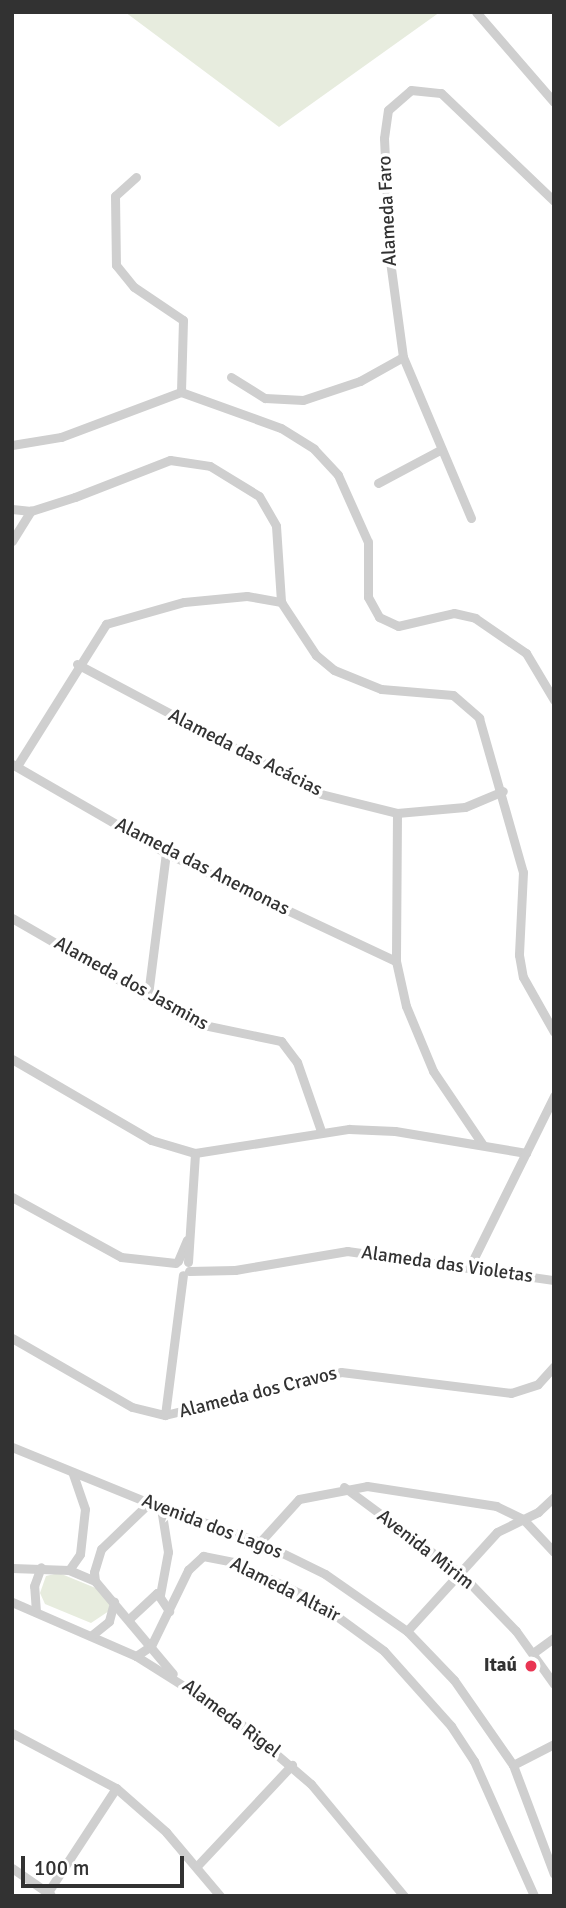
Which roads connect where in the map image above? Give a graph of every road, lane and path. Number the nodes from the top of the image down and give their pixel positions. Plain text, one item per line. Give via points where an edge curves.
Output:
1 (476, 12) edge
2 (554, 102) edge
3 (136, 177) dead end
4 (554, 201) edge
5 (403, 357) junction
6 (231, 377) dead end
7 (181, 392) junction
8 (12, 445) edge
9 (440, 450) junction
10 (378, 483) dead end
11 (12, 509) edge
12 (31, 511) junction
13 (471, 518) dead end
14 (12, 541) edge
15 (281, 602) junction
16 (77, 664) junction
17 (554, 700) edge
18 (14, 765) edge
19 (503, 791) junction
20 (397, 813) junction
21 (166, 853) junction
22 (12, 918) edge
23 (396, 961) junction
24 (148, 995) junction
25 (554, 1032) edge
26 (12, 1059) edge
27 (554, 1096) edge
28 (321, 1131) junction
29 (483, 1144) junction
30 (195, 1153) junction
31 (526, 1153) junction
32 (12, 1196) edge
33 (470, 1266) junction
34 (182, 1267) junction
35 (554, 1280) edge
36 (12, 1338) edge
37 (554, 1366) edge
38 (165, 1415) junction
39 (12, 1447) edge
40 (72, 1472) junction
41 (344, 1487) junction
42 (554, 1497) edge
43 (149, 1503) junction
44 (161, 1508) junction
45 (523, 1519) junction
46 (260, 1542) junction
47 (554, 1552) edge
48 (41, 1567) junction
49 (12, 1568) edge
50 (69, 1570) junction
51 (461, 1574) junction
52 (95, 1581) junction
53 (160, 1595) junction
54 (12, 1602) edge
55 (114, 1602) junction
56 (169, 1611) junction
57 (36, 1612) junction
58 (129, 1619) junction
59 (407, 1631) junction
60 (92, 1635) junction
61 (554, 1638) edge
62 (151, 1646) junction
63 (533, 1653) junction
64 (136, 1656) junction
65 (176, 1678) junction
66 (554, 1684) edge
67 (12, 1733) edge
68 (554, 1744) edge
69 (292, 1765) junction
70 (513, 1765) junction
71 (116, 1788) junction
72 (197, 1866) junction
73 (12, 1868) edge
74 (554, 1874) edge
75 (50, 1894) edge
76 (220, 1896) edge
77 (404, 1896) edge
78 (534, 1896) edge

1 - 2 street
3 - 7 street via 115,196 117,265 134,287 183,320
4 - 5 street, Alameda Faro via 451,99 422,88 394,100 384,138 391,273
5 - 6 street via 348,386 303,400 265,397
5 - 9 street, Alameda Faro
7 - 8 street via 61,437
7 - 17 street via 281,428 327,461 364,529 371,562 370,604 384,622 398,626 454,613 475,618 526,653
9 - 10 street
9 - 13 street, Alameda Faro
11 - 12 street
12 - 14 street
12 - 15 street via 152,464 170,460 209,466 259,496 276,526
15 - 16 street via 225,597 122,615 106,624
15 - 19 street via 303,640 334,670 381,689 441,692 471,706
16 - 18 street
16 - 20 street, Alameda das Acácias via 321,794
18 - 21 street, Alameda das Anemonas
19 - 20 street, Alameda das Acácias via 465,807
19 - 25 street via 523,872 519,954 523,978
20 - 23 street
21 - 23 street, Alameda das Anemonas
21 - 24 street
22 - 24 street, Alameda dos Jasmins
23 - 29 street via 406,1006 433,1071
24 - 28 street, Alameda dos Jasmins via 194,1023 267,1036 288,1047
26 - 30 street via 151,1140
27 - 31 street
28 - 29 street via 395,1131
28 - 30 street via 237,1150
29 - 31 street
30 - 34 street
31 - 33 street
32 - 34 street, Alameda das Violetas via 93,1244
33 - 34 street, Alameda das Violetas via 347,1251 216,1269
33 - 35 street, Alameda das Violetas
34 - 38 street
36 - 38 street, Alameda dos Cravos via 132,1407
37 - 38 street, Alameda dos Cravos via 538,1384 511,1393 341,1372
39 - 40 street, Avenida dos Lagos
40 - 43 street, Avenida dos Lagos
40 - 50 street via 83,1494 85,1541
41 - 45 street via 392,1487 478,1501
41 - 46 street via 299,1499
41 - 51 street, Avenida Mirim
42 - 45 street
43 - 44 street, Avenida dos Lagos
43 - 52 street via 101,1549 94,1564
44 - 46 street, Avenida dos Lagos
44 - 53 street via 168,1552
45 - 47 street
45 - 51 street via 497,1532
46 - 59 street, Avenida dos Lagos via 325,1574
48 - 49 street
48 - 50 street
48 - 57 street via 34,1586
50 - 52 street
51 - 59 street
51 - 63 street, Avenida Mirim
52 - 55 street
53 - 56 street
53 - 58 street
54 - 57 street, Alameda Rigel
55 - 58 street
55 - 60 street via 109,1621
56 - 62 street
56 - 78 street, Alameda Altair via 188,1570 212,1555 316,1601 351,1624 384,1651 451,1726 474,1761
57 - 60 street, Alameda Rigel
58 - 62 street
59 - 70 street, Avenida dos Lagos via 454,1680
60 - 64 street, Alameda Rigel
61 - 63 street
62 - 64 street
62 - 65 street
63 - 66 street, Avenida Mirim
64 - 65 street, Alameda Rigel
65 - 69 street, Alameda Rigel
67 - 71 street
68 - 70 street
69 - 72 street
69 - 77 street, Alameda Rigel via 355,1831
70 - 74 street, Avenida dos Lagos
71 - 72 street
71 - 75 street
72 - 76 street
73 - 75 street

